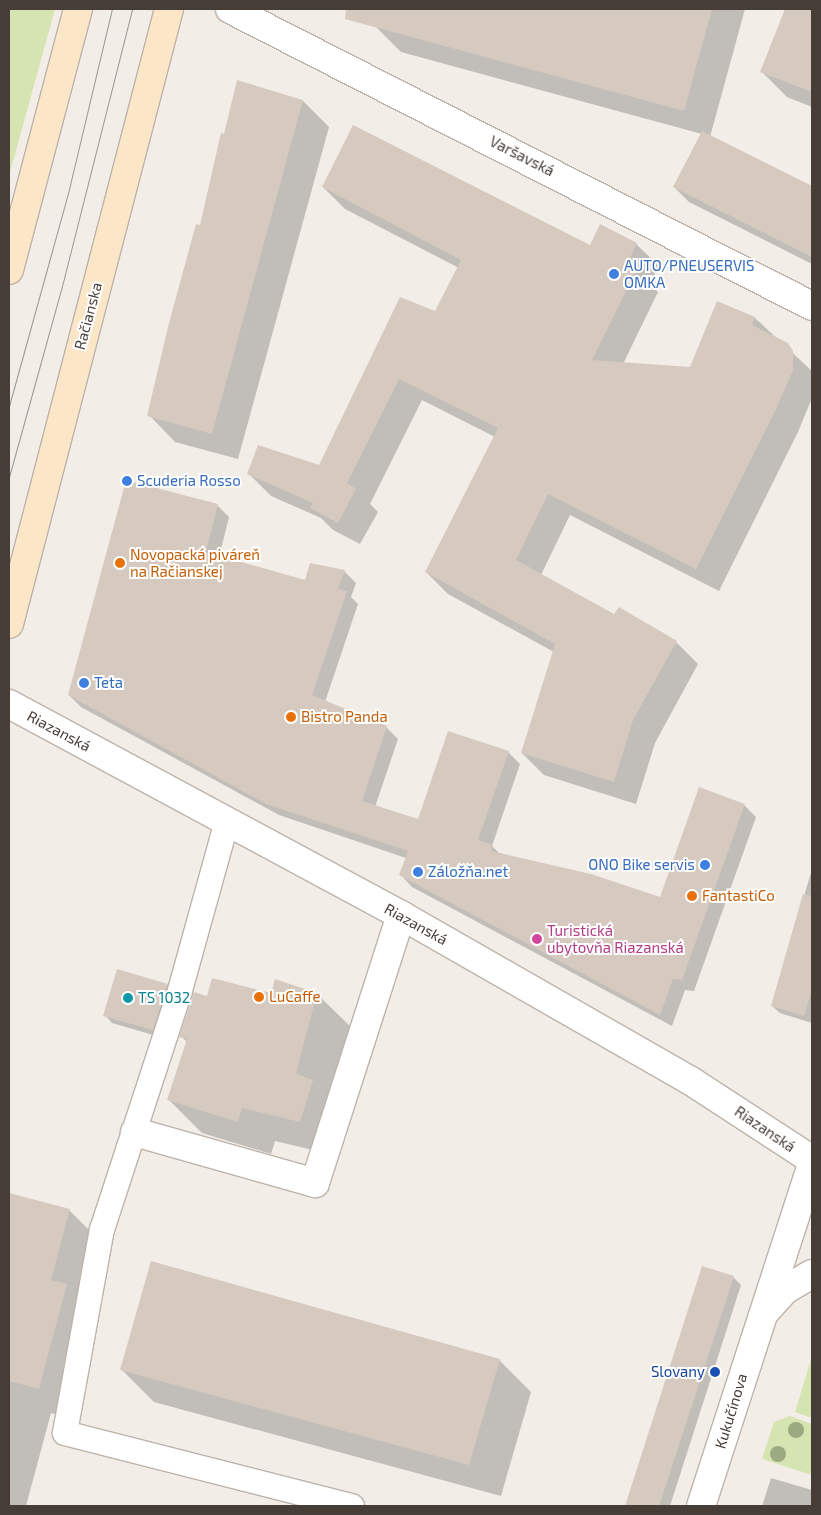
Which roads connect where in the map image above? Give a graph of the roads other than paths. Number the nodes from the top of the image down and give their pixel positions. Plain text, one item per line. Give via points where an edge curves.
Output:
1 (78, 9) edge
2 (169, 9) edge
3 (230, 9) edge
4 (9, 270) edge
5 (812, 306) edge
6 (9, 624) edge
7 (9, 704) edge
8 (227, 821) junction
9 (401, 915) junction
10 (135, 1132) junction
11 (812, 1162) edge
12 (812, 1274) edge
13 (762, 1316) junction
14 (352, 1506) edge
15 (701, 1506) edge

1 - 4 main road
2 - 6 main road, Račianska
3 - 5 street, Varšavská
7 - 8 street, Riazanská
8 - 9 street, Riazanská
8 - 10 lane via 180,991
9 - 10 street via 315,1183
9 - 11 street, Riazanská via 691,1081
10 - 14 lane via 102,1229 65,1433
11 - 13 street, Kukučínova
12 - 13 street, Kukučínova via 785,1290
13 - 15 street, Kukučínova

